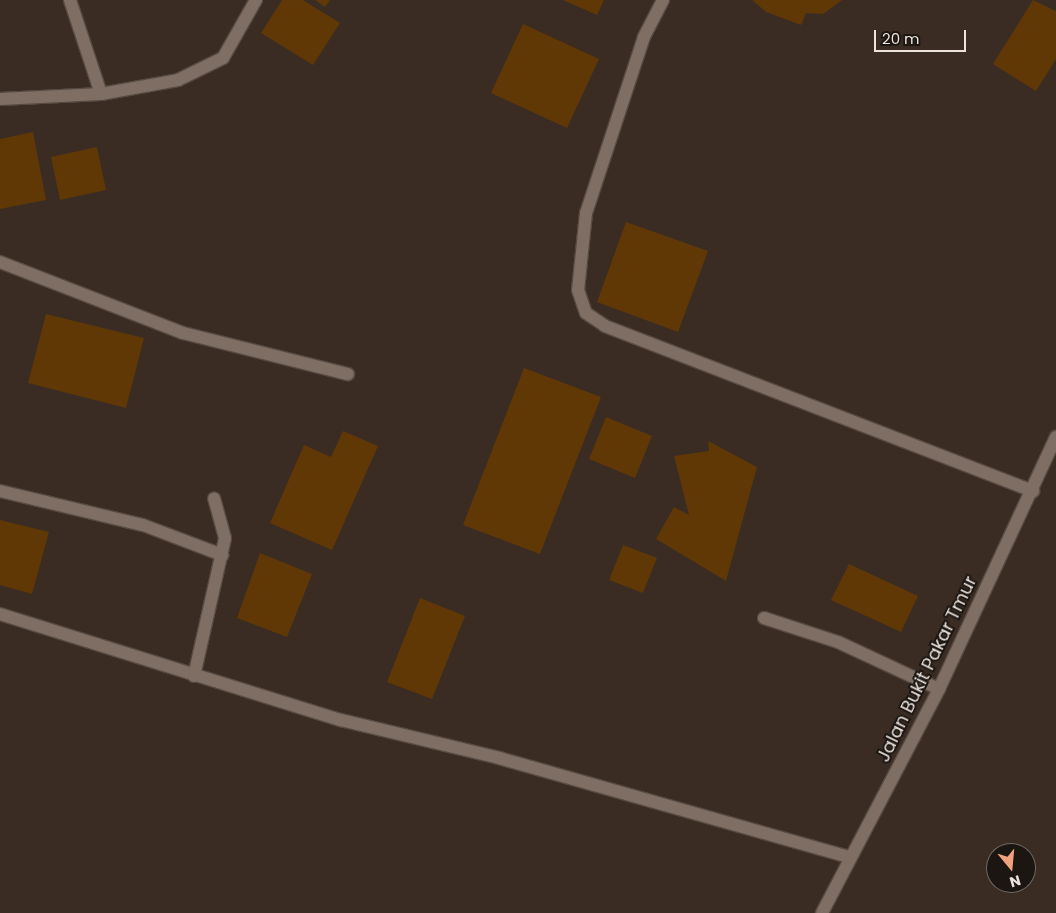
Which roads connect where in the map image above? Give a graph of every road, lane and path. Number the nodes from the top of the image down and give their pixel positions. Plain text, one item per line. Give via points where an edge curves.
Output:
1 (70, 0) edge
2 (256, 0) edge
3 (662, 0) edge
4 (101, 94) junction
5 (0, 99) edge
6 (0, 262) edge
7 (348, 374) dead end
8 (1056, 437) edge
9 (1033, 490) junction
10 (0, 491) edge
11 (214, 498) dead end
12 (222, 555) junction
13 (0, 614) edge
14 (764, 618) dead end
15 (194, 676) junction
16 (939, 689) junction
17 (850, 857) junction
18 (822, 913) edge

1 - 4 street
2 - 4 street via 223,58 178,80
3 - 9 street via 644,38 586,213 578,290 586,313 604,326
4 - 5 street
6 - 7 street via 183,333
8 - 9 street, Jalan Bukit Pakar Tmur
9 - 16 street, Jalan Bukit Pakar Tmur
10 - 12 street via 143,525
11 - 12 street via 222,518
12 - 15 street
13 - 15 street
14 - 16 street via 838,642
15 - 17 street
16 - 17 street, Jalan Bukit Pakar Tmur
17 - 18 street, Jalan Bukit Pakar Tmur

